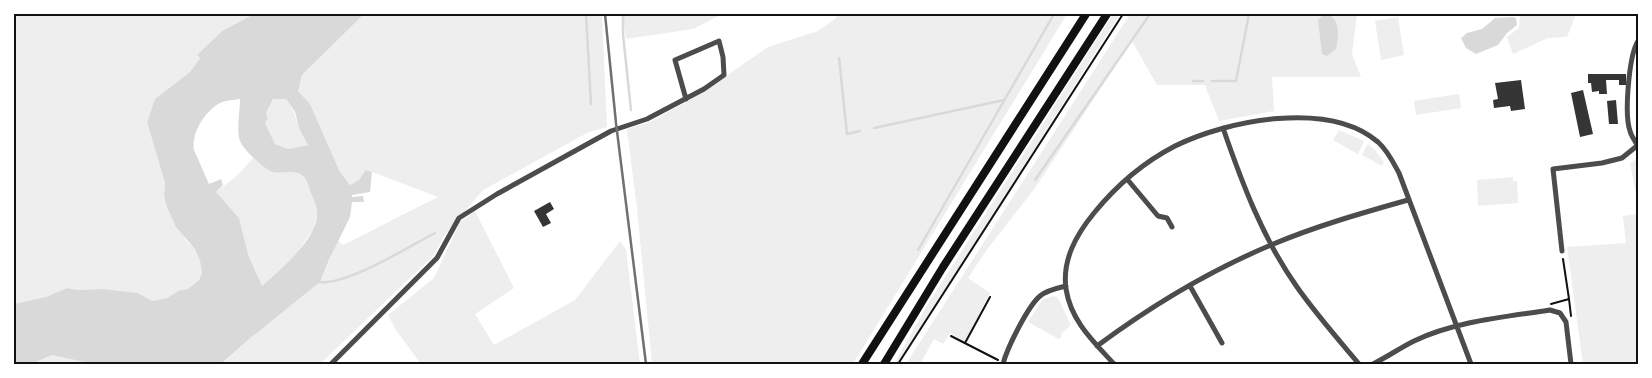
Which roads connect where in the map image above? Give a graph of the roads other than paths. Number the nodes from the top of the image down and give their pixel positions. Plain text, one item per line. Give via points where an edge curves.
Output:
1 (1086, 14) edge
2 (1107, 14) edge
3 (1638, 41) edge
4 (686, 99) junction
5 (1223, 128) junction
6 (1638, 145) edge
7 (1127, 179) junction
8 (1408, 200) junction
9 (1172, 227) dead end
10 (1272, 245) junction
11 (1562, 251) road end
12 (1066, 286) junction
13 (1190, 286) junction
14 (1456, 326) junction
15 (1222, 343) dead end
16 (1097, 346) junction
17 (331, 364) edge
18 (862, 364) edge
19 (884, 364) edge
20 (1003, 364) edge
21 (1114, 364) edge
22 (1359, 364) edge
23 (1373, 364) edge
24 (1471, 364) edge
25 (1571, 364) edge

1 - 18 highway
2 - 19 highway
3 - 6 street via 1630,67 1628,96 1629,130
4 - 4 street via 724,75 720,41 675,60
4 - 17 street via 648,119 611,131 459,218 437,258
5 - 7 street via 1174,147 1146,163
5 - 8 street via 1282,119 1332,121 1358,129 1387,152
5 - 10 street via 1248,198
6 - 11 street via 1622,158 1553,169
7 - 9 street via 1158,216 1167,218
7 - 12 street via 1100,204 1073,245 1067,262
8 - 10 street via 1336,221
8 - 14 street
10 - 13 street
10 - 22 street via 1296,286
12 - 16 street via 1079,326
12 - 20 street via 1044,293 1033,304
13 - 15 street
13 - 16 street
14 - 23 street via 1415,341
14 - 24 street
14 - 25 street via 1550,310 1560,313 1566,322
16 - 21 street

